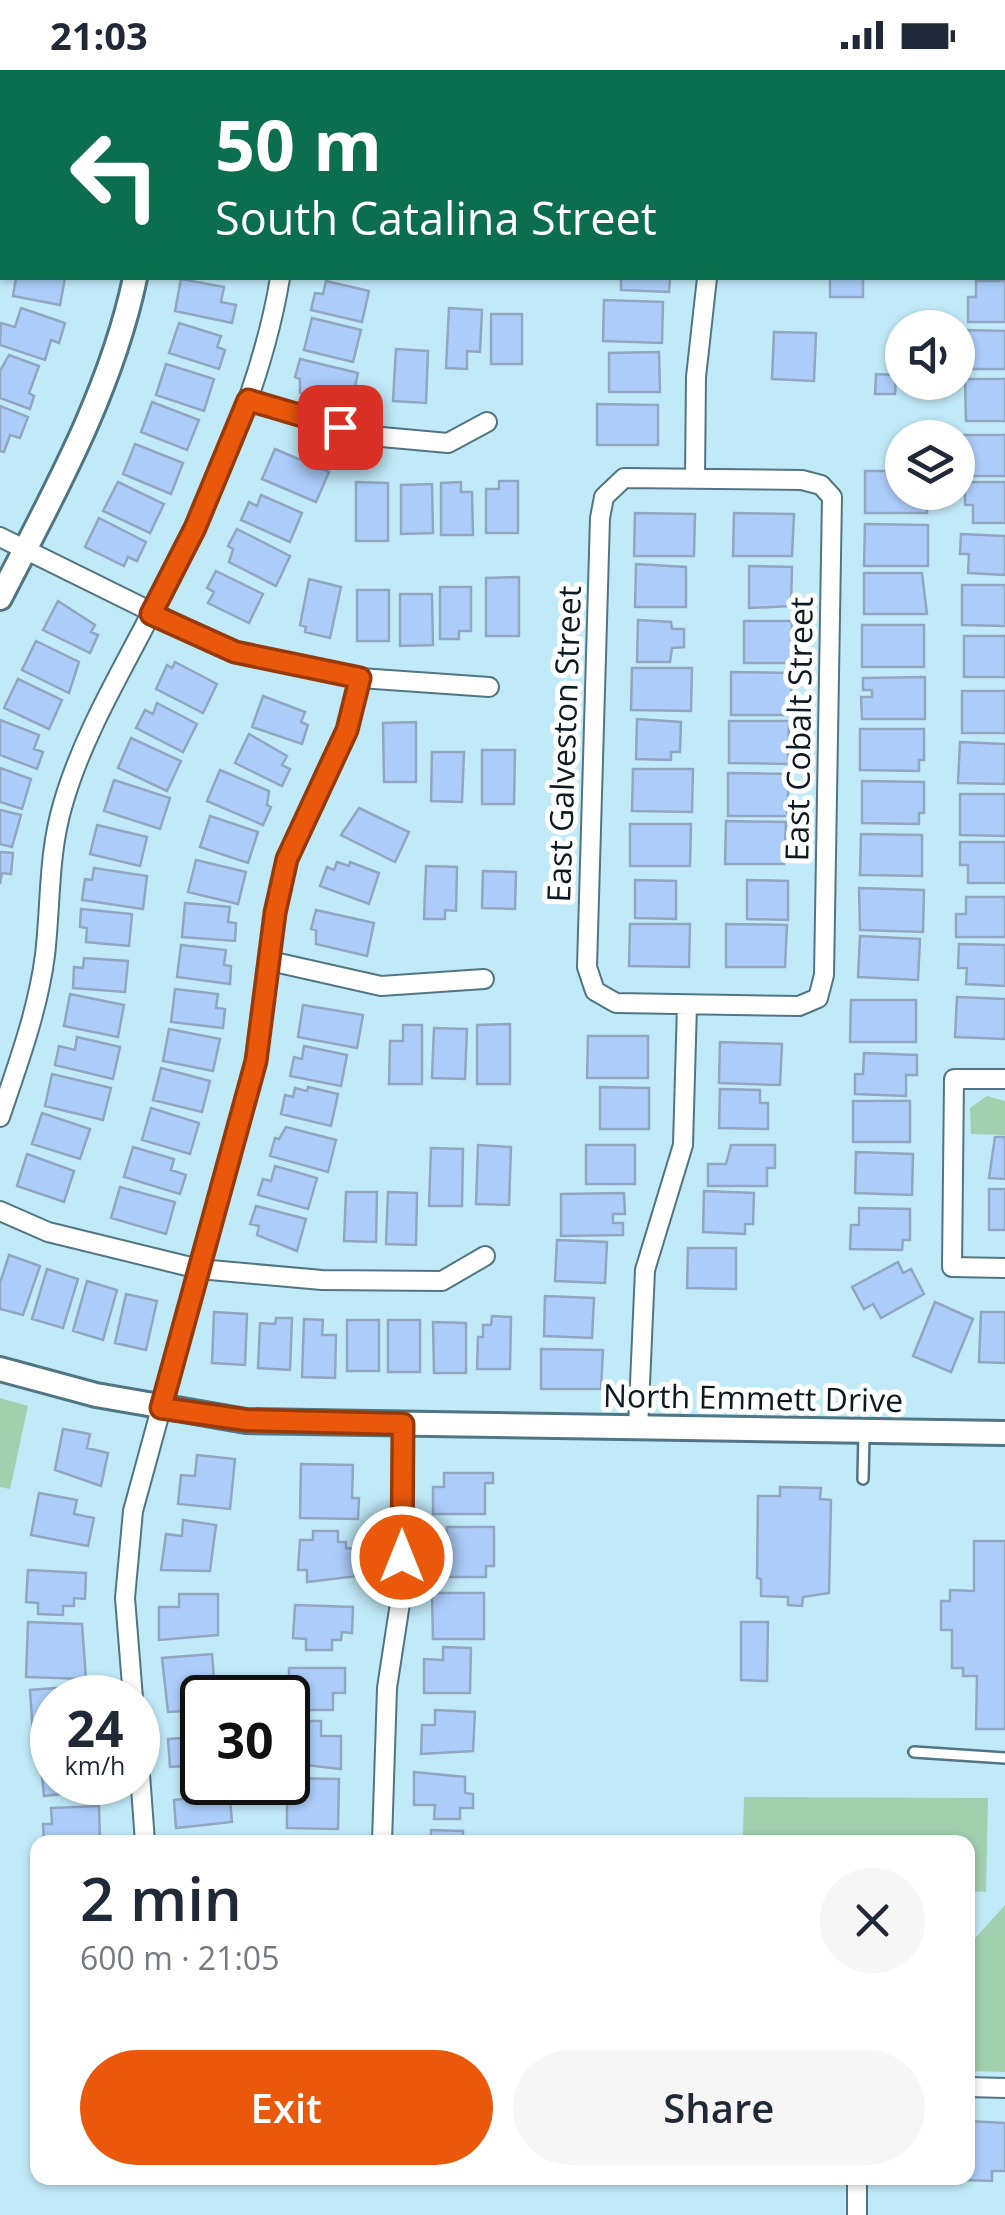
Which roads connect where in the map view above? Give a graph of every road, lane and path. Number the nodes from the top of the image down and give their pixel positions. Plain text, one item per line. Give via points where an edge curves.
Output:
1 (134, 280) edge
2 (280, 280) edge
3 (708, 280) edge
4 (248, 400) junction
5 (487, 422) dead end
6 (695, 478) junction
7 (0, 536) edge
8 (26, 549) junction
9 (0, 598) edge
10 (151, 614) junction
11 (360, 678) junction
12 (489, 687) dead end
13 (270, 961) junction
14 (484, 979) dead end
15 (688, 1006) junction
16 (1005, 1079) edge
17 (0, 1116) edge
18 (0, 1211) edge
19 (485, 1256) dead end
20 (1005, 1268) edge
21 (199, 1269) junction
22 (0, 1369) edge
23 (161, 1408) junction
24 (403, 1424) junction
25 (638, 1429) junction
26 (864, 1430) junction
27 (1005, 1433) edge
28 (864, 1479) dead end
29 (131, 1675) edge
30 (914, 1752) dead end
31 (1005, 1758) edge
32 (143, 1805) edge
33 (145, 1835) edge
34 (382, 1835) edge
35 (975, 2087) edge
36 (1005, 2088) edge
37 (857, 2185) edge
38 (857, 2215) edge

1 - 8 street via 90,418
2 - 4 street
3 - 6 street via 696,376
4 - 5 street via 370,436 448,442
4 - 10 street
6 - 15 street, East Galveston Street via 624,478 604,497 586,967 594,991 616,1003
6 - 15 street, East Cobalt Street via 802,480 821,485 832,497 824,975 818,998 800,1006
7 - 8 street
8 - 9 street
8 - 10 street
10 - 11 street via 235,652
10 - 17 street via 63,803 48,877 44,955 28,1034
11 - 12 street
11 - 13 street via 347,730 287,859
13 - 14 street via 381,986
13 - 21 street via 256,1061
15 - 25 street via 684,1146 645,1270
16 - 20 street via 954,1078 952,1267
18 - 21 street via 48,1232
19 - 21 street via 442,1280 322,1280
21 - 23 street
22 - 23 street, North Emmett Drive
23 - 24 street, North Emmett Drive via 246,1420
23 - 29 street via 133,1511 125,1598
24 - 25 street, North Emmett Drive
24 - 34 street via 402,1590 387,1688
25 - 26 street, North Emmett Drive
26 - 27 street, North Emmett Drive
26 - 28 lane
30 - 31 lane
32 - 33 street
35 - 36 street
37 - 38 street

